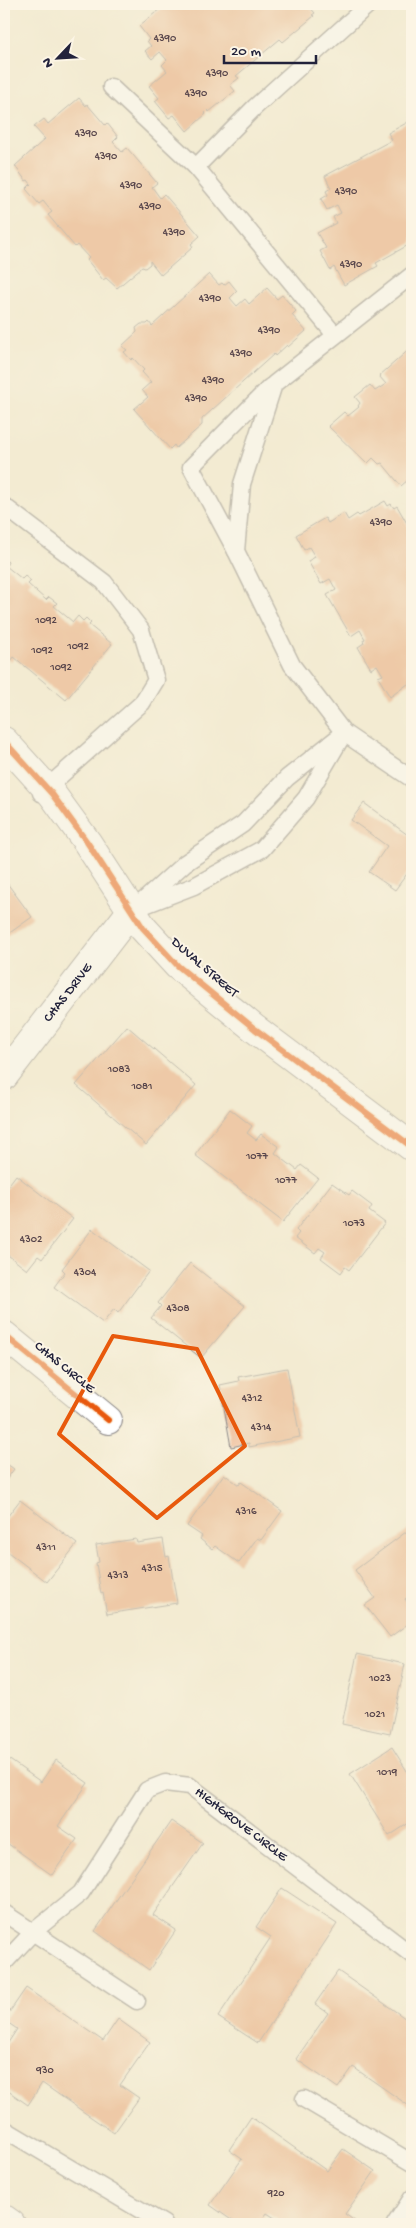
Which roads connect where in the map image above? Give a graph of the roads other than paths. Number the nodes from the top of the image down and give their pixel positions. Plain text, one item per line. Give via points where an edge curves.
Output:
1 (369, 4) edge
2 (111, 87) dead end
3 (196, 167) junction
4 (412, 275) edge
5 (336, 335) junction
6 (274, 384) junction
7 (4, 506) edge
8 (236, 551) junction
9 (344, 733) junction
10 (4, 741) edge
11 (412, 779) edge
12 (44, 790) junction
13 (133, 910) junction
14 (4, 1076) edge
15 (412, 1147) edge
16 (4, 1335) edge
17 (108, 1420) dead end
18 (4, 1913) edge
19 (33, 1932) junction
20 (412, 1955) edge
21 (4, 1963) edge
22 (137, 2001) dead end
23 (304, 2098) dead end
24 (4, 2129) edge
25 (412, 2163) edge
26 (412, 2198) edge
27 (4, 2220) edge
28 (11, 2224) edge
29 (164, 2224) edge
30 (395, 2224) edge

1 - 3 lane via 254,107
2 - 3 lane
3 - 5 lane
4 - 5 lane
5 - 6 lane
6 - 8 lane via 242,484
6 - 8 lane via 191,467
7 - 12 lane via 104,582 141,630 156,680 142,703
8 - 9 lane via 292,665
9 - 11 lane
9 - 13 lane via 287,778 243,824 185,863
9 - 13 lane via 306,798 262,849 194,886
10 - 12 street, DUVAL STREET
12 - 13 street, DUVAL STREET via 87,842
13 - 14 street, CHAS DRIVE
13 - 15 street, DUVAL STREET via 143,928 178,966
16 - 17 street, CHAS CIRCLE
18 - 19 lane
19 - 20 lane, HIGHGROVE CIRCLE via 81,1893 147,1790 165,1783 190,1786
19 - 21 lane, HIGHGROVE CIRCLE
19 - 22 lane
23 - 25 lane
24 - 29 lane
26 - 30 lane
27 - 28 street

